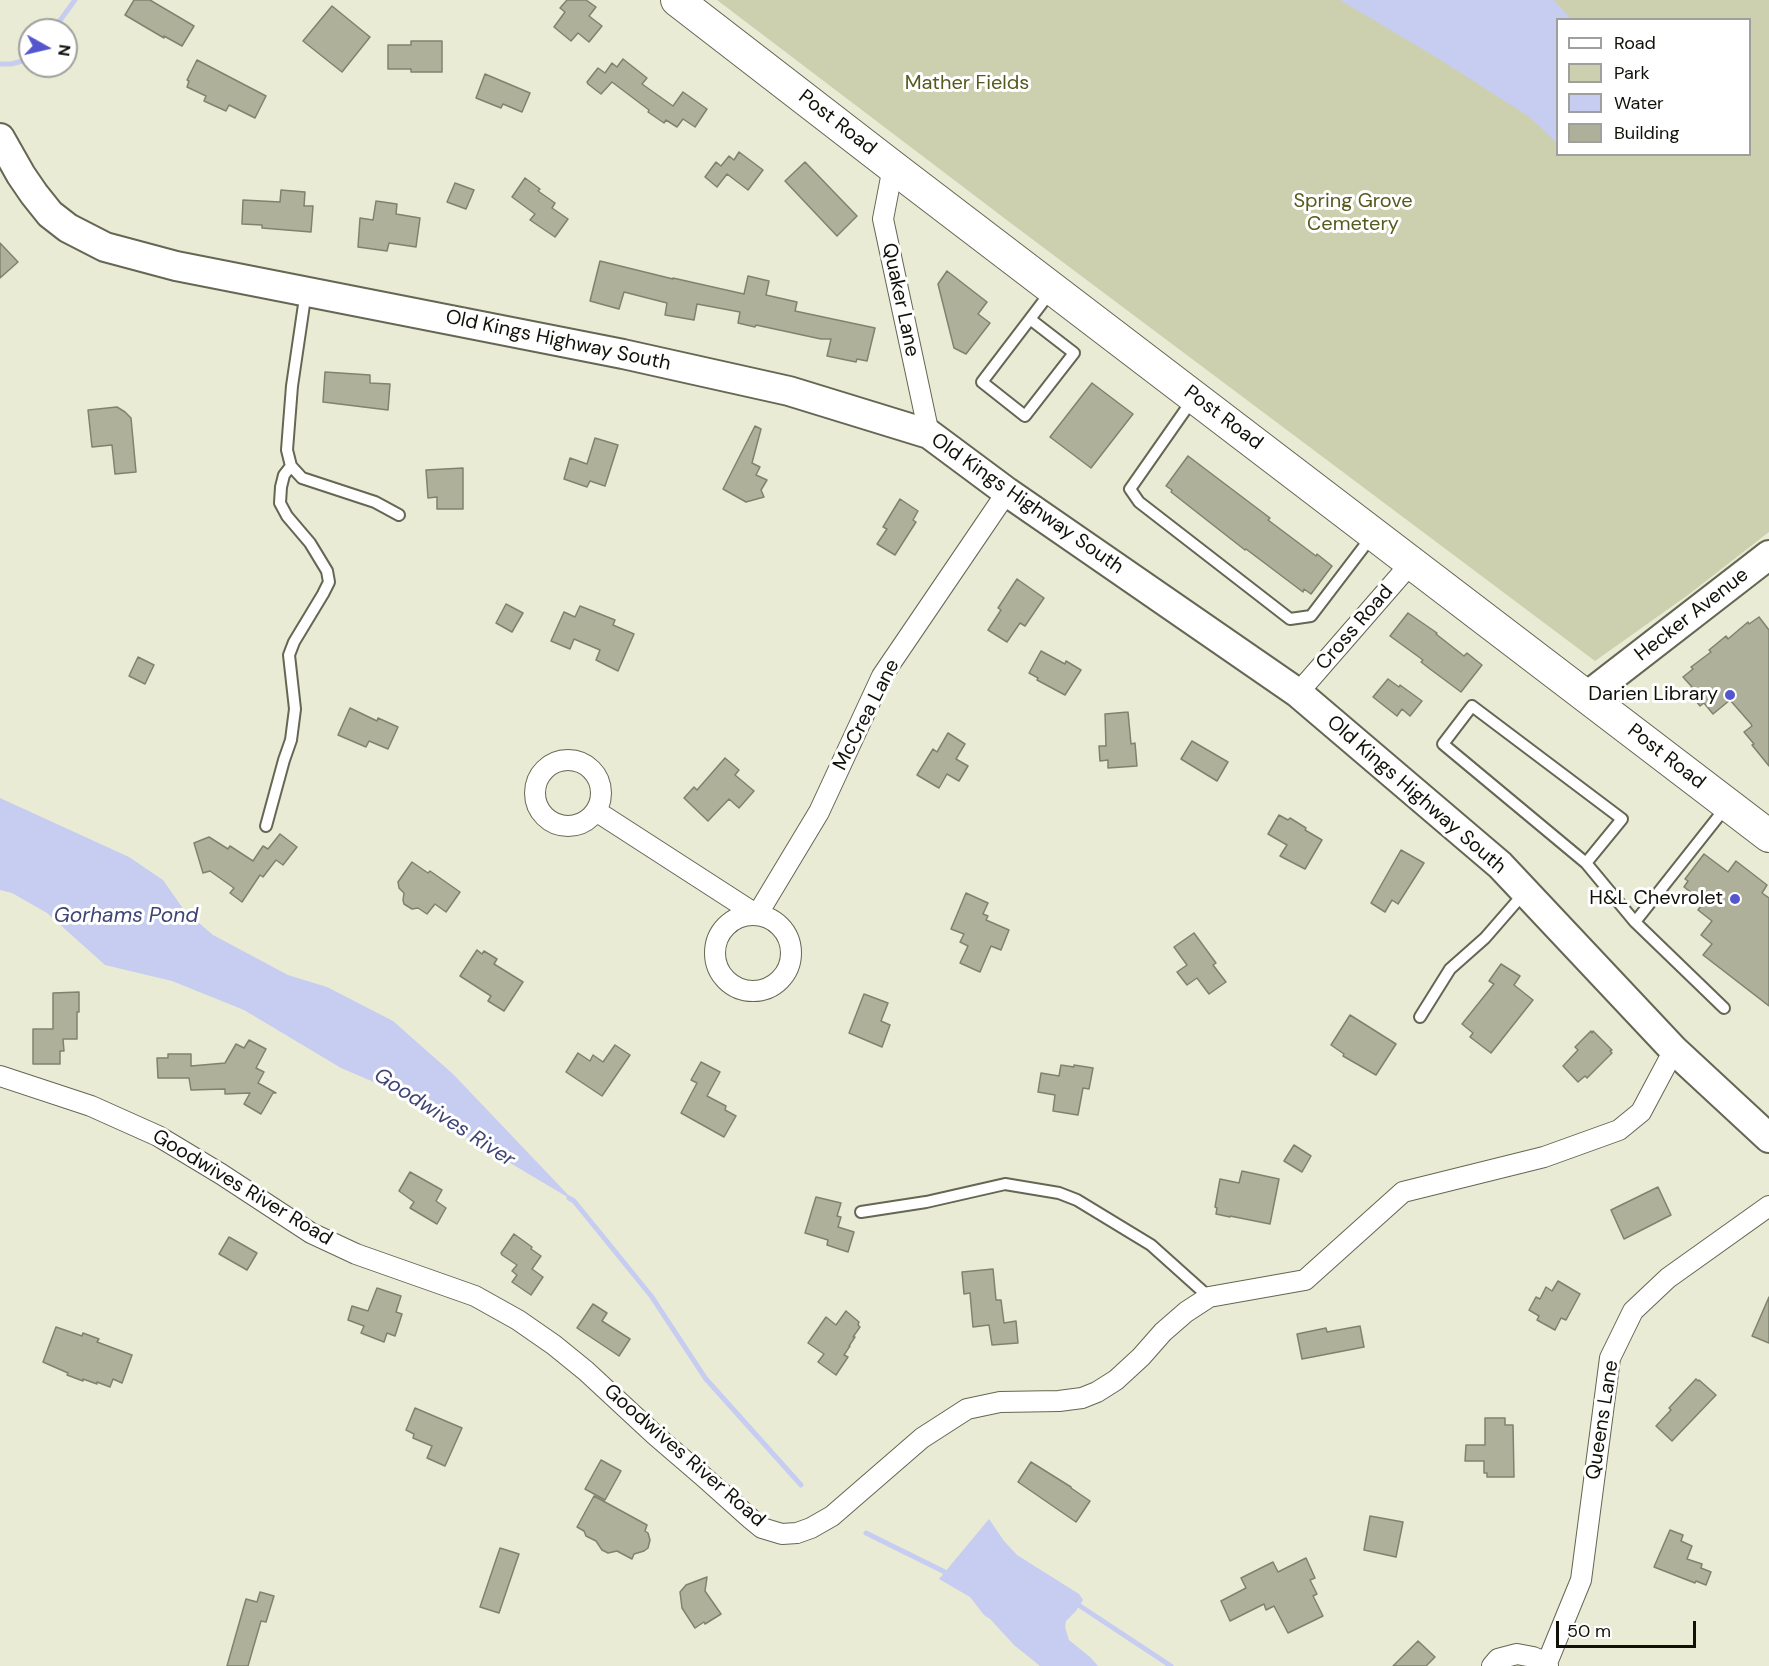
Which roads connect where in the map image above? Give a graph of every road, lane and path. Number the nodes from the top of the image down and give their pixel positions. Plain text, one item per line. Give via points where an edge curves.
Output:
1 (677, 0) edge
2 (0, 138) edge
3 (893, 167) junction
4 (1053, 289) junction
5 (306, 291) junction
6 (1030, 319) junction
7 (1194, 397) junction
8 (929, 434) junction
9 (291, 466) junction
10 (1007, 492) junction
11 (399, 515) dead end
12 (1374, 534) junction
13 (1767, 560) edge
14 (1412, 562) junction
15 (1298, 693) junction
16 (1587, 696) junction
17 (1728, 804) junction
18 (596, 811) dead end
19 (266, 826) dead end
20 (1763, 828) edge
21 (1586, 863) junction
22 (1525, 892) junction
23 (1635, 922) junction
24 (1724, 1008) dead end
25 (1420, 1017) dead end
26 (1674, 1050) junction
27 (0, 1076) edge
28 (1769, 1138) edge
29 (1769, 1206) edge
30 (861, 1212) dead end
31 (1209, 1297) junction
32 (1547, 1664) edge
33 (1492, 1666) edge

1 - 3 main road, Post Road
2 - 5 street, Old Kings Highway South via 50,214 87,239 162,263
3 - 4 main road, Post Road
3 - 8 street, Quaker Lane via 883,219
4 - 6 lane
4 - 7 main road, Post Road
5 - 8 street, Old Kings Highway South via 778,388
5 - 9 lane via 286,450
6 - 6 lane via 982,382 1025,416 1074,353
7 - 12 main road, Post Road
7 - 12 lane via 1130,489 1139,502 1290,619 1311,616
8 - 10 street, Old Kings Highway South
9 - 11 lane via 302,478 375,502
9 - 19 lane via 284,475 280,502 310,543 327,571 329,582 289,655 295,709 291,740
10 - 15 street, Old Kings Highway South
10 - 18 street, McCrea Lane via 882,676 819,812 757,915
12 - 14 main road, Post Road
13 - 16 street, Hecker Avenue
14 - 15 street, Cross Road
14 - 16 main road, Post Road
15 - 22 street, Old Kings Highway South via 1500,865
16 - 17 main road, Post Road
17 - 20 main road, Post Road
17 - 23 lane
21 - 21 lane via 1443,744 1472,706 1622,819
21 - 23 lane
22 - 25 lane via 1485,938 1449,969
22 - 26 street, Old Kings Highway South
23 - 24 lane
26 - 28 street, Old Kings Highway South
26 - 31 street, Goodwives River Road via 1641,1113 1620,1130 1544,1158 1403,1192 1305,1280
27 - 31 street, Goodwives River Road via 91,1106 158,1136 311,1233 357,1254 475,1296 518,1320 586,1371 762,1528 782,1534 812,1528 832,1516 922,1438 967,1409 1000,1402 1070,1400 1097,1392 1141,1358 1186,1312
29 - 32 street, Queens Lane via 1668,1278 1633,1311 1610,1358 1581,1580
30 - 31 lane via 1005,1184 1059,1193 1151,1245
32 - 33 street, Queens Lane via 1517,1654 1498,1659

